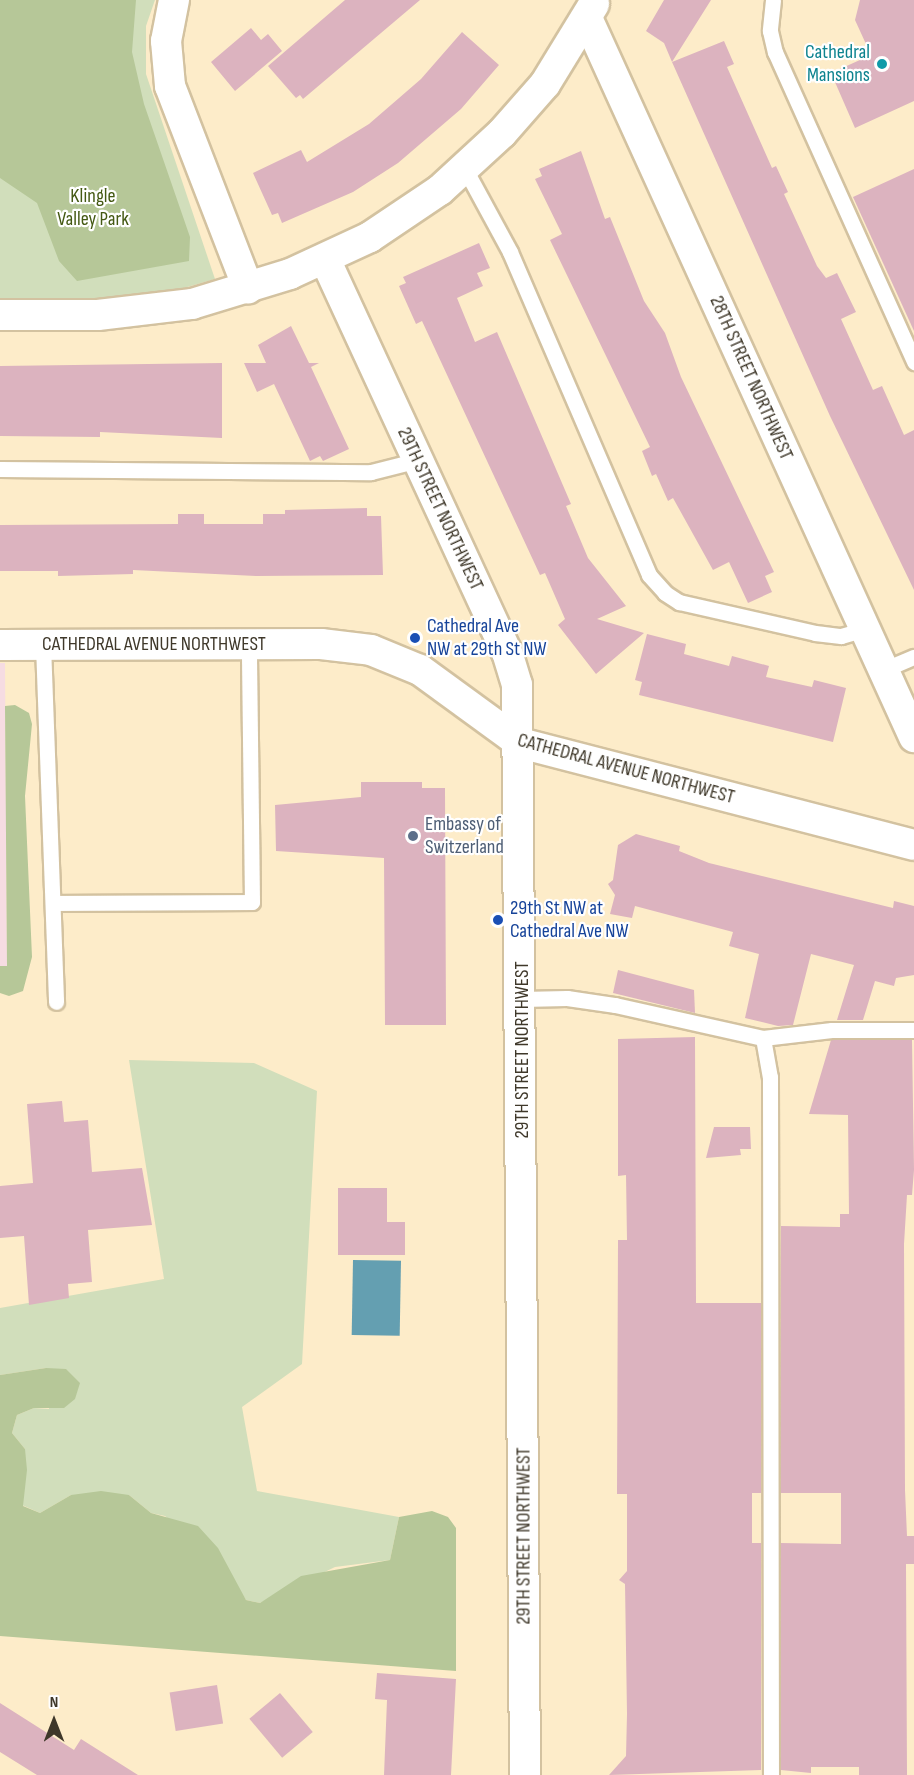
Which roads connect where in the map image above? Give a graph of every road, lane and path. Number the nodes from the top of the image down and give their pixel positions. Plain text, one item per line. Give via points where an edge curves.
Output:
1 (174, 0) edge
2 (773, 0) edge
3 (592, 9) edge
4 (465, 169) junction
5 (325, 259) junction
6 (248, 288) junction
7 (0, 315) edge
8 (914, 362) edge
9 (418, 460) junction
10 (0, 469) edge
11 (865, 629) junction
12 (249, 644) junction
13 (0, 645) edge
14 (43, 645) junction
15 (914, 657) edge
16 (883, 669) junction
17 (914, 737) edge
18 (520, 743) junction
19 (914, 845) edge
20 (53, 903) junction
21 (521, 999) junction
22 (56, 1002) dead end
23 (914, 1030) edge
24 (763, 1038) junction
25 (525, 1775) edge
26 (771, 1775) edge

1 - 6 street via 165,41 170,86
2 - 8 lane via 770,31 775,52
3 - 4 street via 538,92
3 - 11 street, 28TH STREET NORTHWEST
4 - 5 street via 389,227
4 - 11 lane via 510,252 649,574 664,593 680,602 816,633 841,636
5 - 6 street
5 - 9 street, 29TH STREET NORTHWEST
6 - 7 street via 138,312
9 - 10 lane via 371,472
9 - 18 street, 29TH STREET NORTHWEST via 507,652 517,685
11 - 16 street, 28TH STREET NORTHWEST
12 - 14 street, CATHEDRAL AVENUE NORTHWEST
12 - 18 street, CATHEDRAL AVENUE NORTHWEST via 338,645 391,657 438,681
12 - 20 lane via 252,902
13 - 14 street, CATHEDRAL AVENUE NORTHWEST
14 - 20 lane
15 - 16 lane
16 - 17 street, 28TH STREET NORTHWEST
18 - 19 street, CATHEDRAL AVENUE NORTHWEST
18 - 21 street, 29TH STREET NORTHWEST
20 - 22 lane
21 - 24 lane via 567,998 615,1005
21 - 25 street, 29TH STREET NORTHWEST
23 - 24 lane via 832,1030
24 - 26 lane via 770,1077

